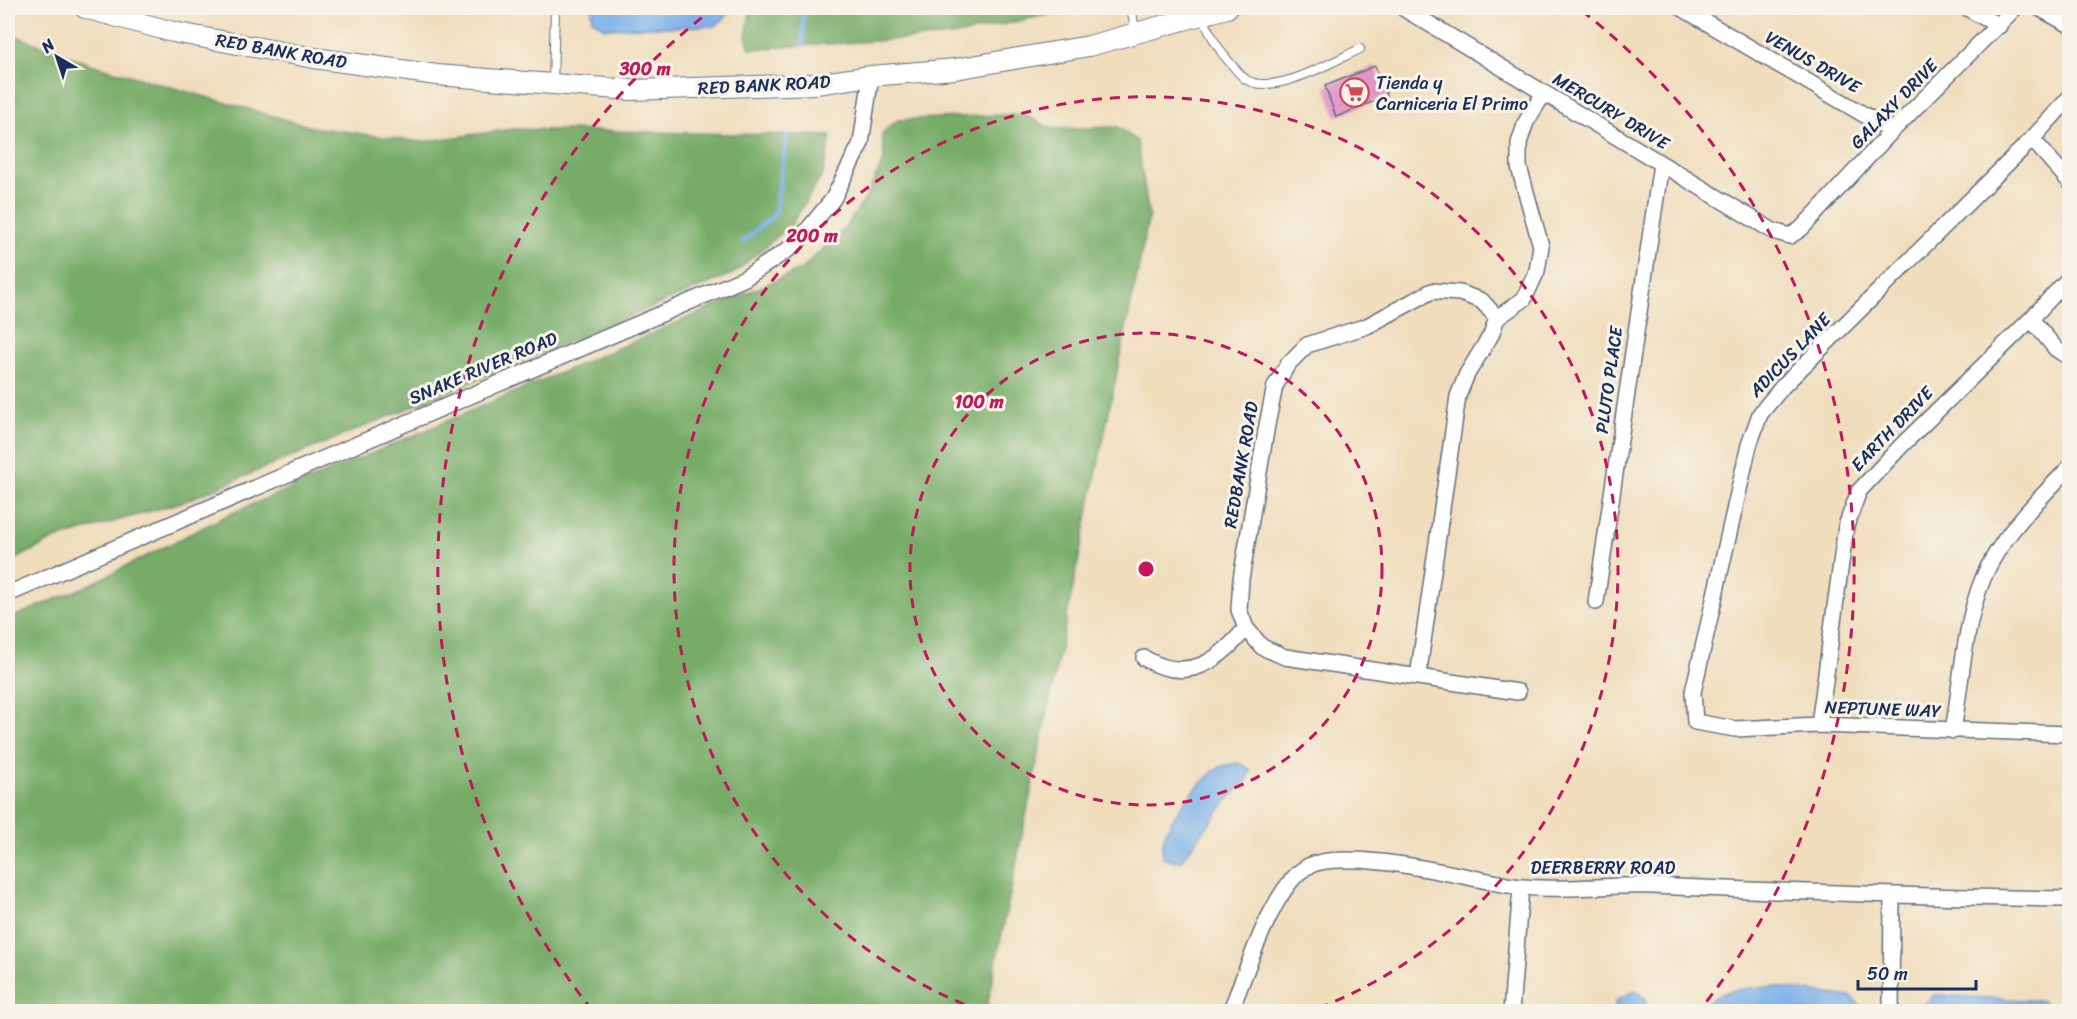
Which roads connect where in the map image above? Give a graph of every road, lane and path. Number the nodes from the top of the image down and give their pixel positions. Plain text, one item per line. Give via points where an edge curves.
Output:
1 (85, 8) edge
2 (555, 8) edge
3 (1131, 8) edge
4 (1227, 8) edge
5 (1403, 8) edge
6 (1682, 8) edge
7 (1967, 8) edge
8 (2015, 8) edge
9 (2039, 8) edge
10 (1203, 11) edge
11 (2070, 25) edge
12 (1999, 26) junction
13 (1136, 34) junction
14 (1360, 49) dead end
15 (871, 76) junction
16 (553, 86) junction
17 (1544, 93) junction
18 (2070, 98) edge
19 (1892, 131) junction
20 (2032, 139) junction
21 (1661, 164) junction
22 (2070, 182) edge
23 (1801, 230) joint
24 (2070, 277) edge
25 (1497, 318) junction
26 (2031, 318) junction
27 (2070, 358) edge
28 (2070, 467) edge
29 (8, 594) edge
30 (1596, 602) dead end
31 (1246, 628) junction
32 (1144, 658) dead end
33 (1418, 677) junction
34 (1518, 692) dead end
35 (1695, 722) joint
36 (1820, 725) junction
37 (1953, 731) junction
38 (2070, 734) edge
39 (1521, 887) junction
40 (1892, 897) junction
41 (2070, 899) edge
42 (1230, 1011) edge
43 (1511, 1011) edge
44 (1891, 1011) edge

1 - 16 main road, RED BANK ROAD via 173,32 314,58
2 - 16 lane
3 - 13 lane
4 - 10 main road, RED BANK ROAD
5 - 17 street, MERCURY DRIVE
6 - 19 street, VENUS DRIVE
7 - 12 street
8 - 12 street, GALAXY DRIVE
9 - 11 street
10 - 13 main road, RED BANK ROAD
10 - 14 lane via 1210,37 1229,62 1246,80 1263,86 1286,82
12 - 19 street, GALAXY DRIVE
13 - 15 main road, RED BANK ROAD via 1025,59
15 - 16 main road, RED BANK ROAD via 816,84 689,89
15 - 29 street, SNAKE RIVER ROAD via 861,143 833,199 795,245 746,278
17 - 21 street, MERCURY DRIVE
17 - 25 street via 1526,122 1519,143 1519,167 1541,246 1537,271 1524,299
18 - 20 street, ADICUS LANE
19 - 23 street, GALAXY DRIVE
20 - 22 street
20 - 35 street, ADICUS LANE via 1760,414 1749,445 1695,682
21 - 23 street, MERCURY DRIVE via 1773,231 1790,236
21 - 30 street, PLUTO PLACE
24 - 26 street, EARTH DRIVE
25 - 31 street, REDBANK ROAD via 1482,302 1471,297 1432,291 1367,326 1308,345 1288,364 1275,386 1241,579 1239,610
25 - 33 street via 1458,396
26 - 27 street via 2056,349
26 - 36 street, EARTH DRIVE via 1859,492 1846,526
28 - 37 street via 2022,518 1990,563 1973,611
31 - 32 street via 1228,650 1208,664 1183,670 1157,666
31 - 33 street via 1262,647 1285,657
33 - 34 street
35 - 36 street, NEPTUNE WAY via 1735,729
36 - 37 street, NEPTUNE WAY
37 - 38 street, NEPTUNE WAY
39 - 40 street, DEERBERRY ROAD via 1645,886
39 - 42 street, DEERBERRY ROAD via 1362,860 1328,859 1305,867 1286,885 1272,911
39 - 43 street
40 - 41 street, DEERBERRY ROAD
40 - 44 street

